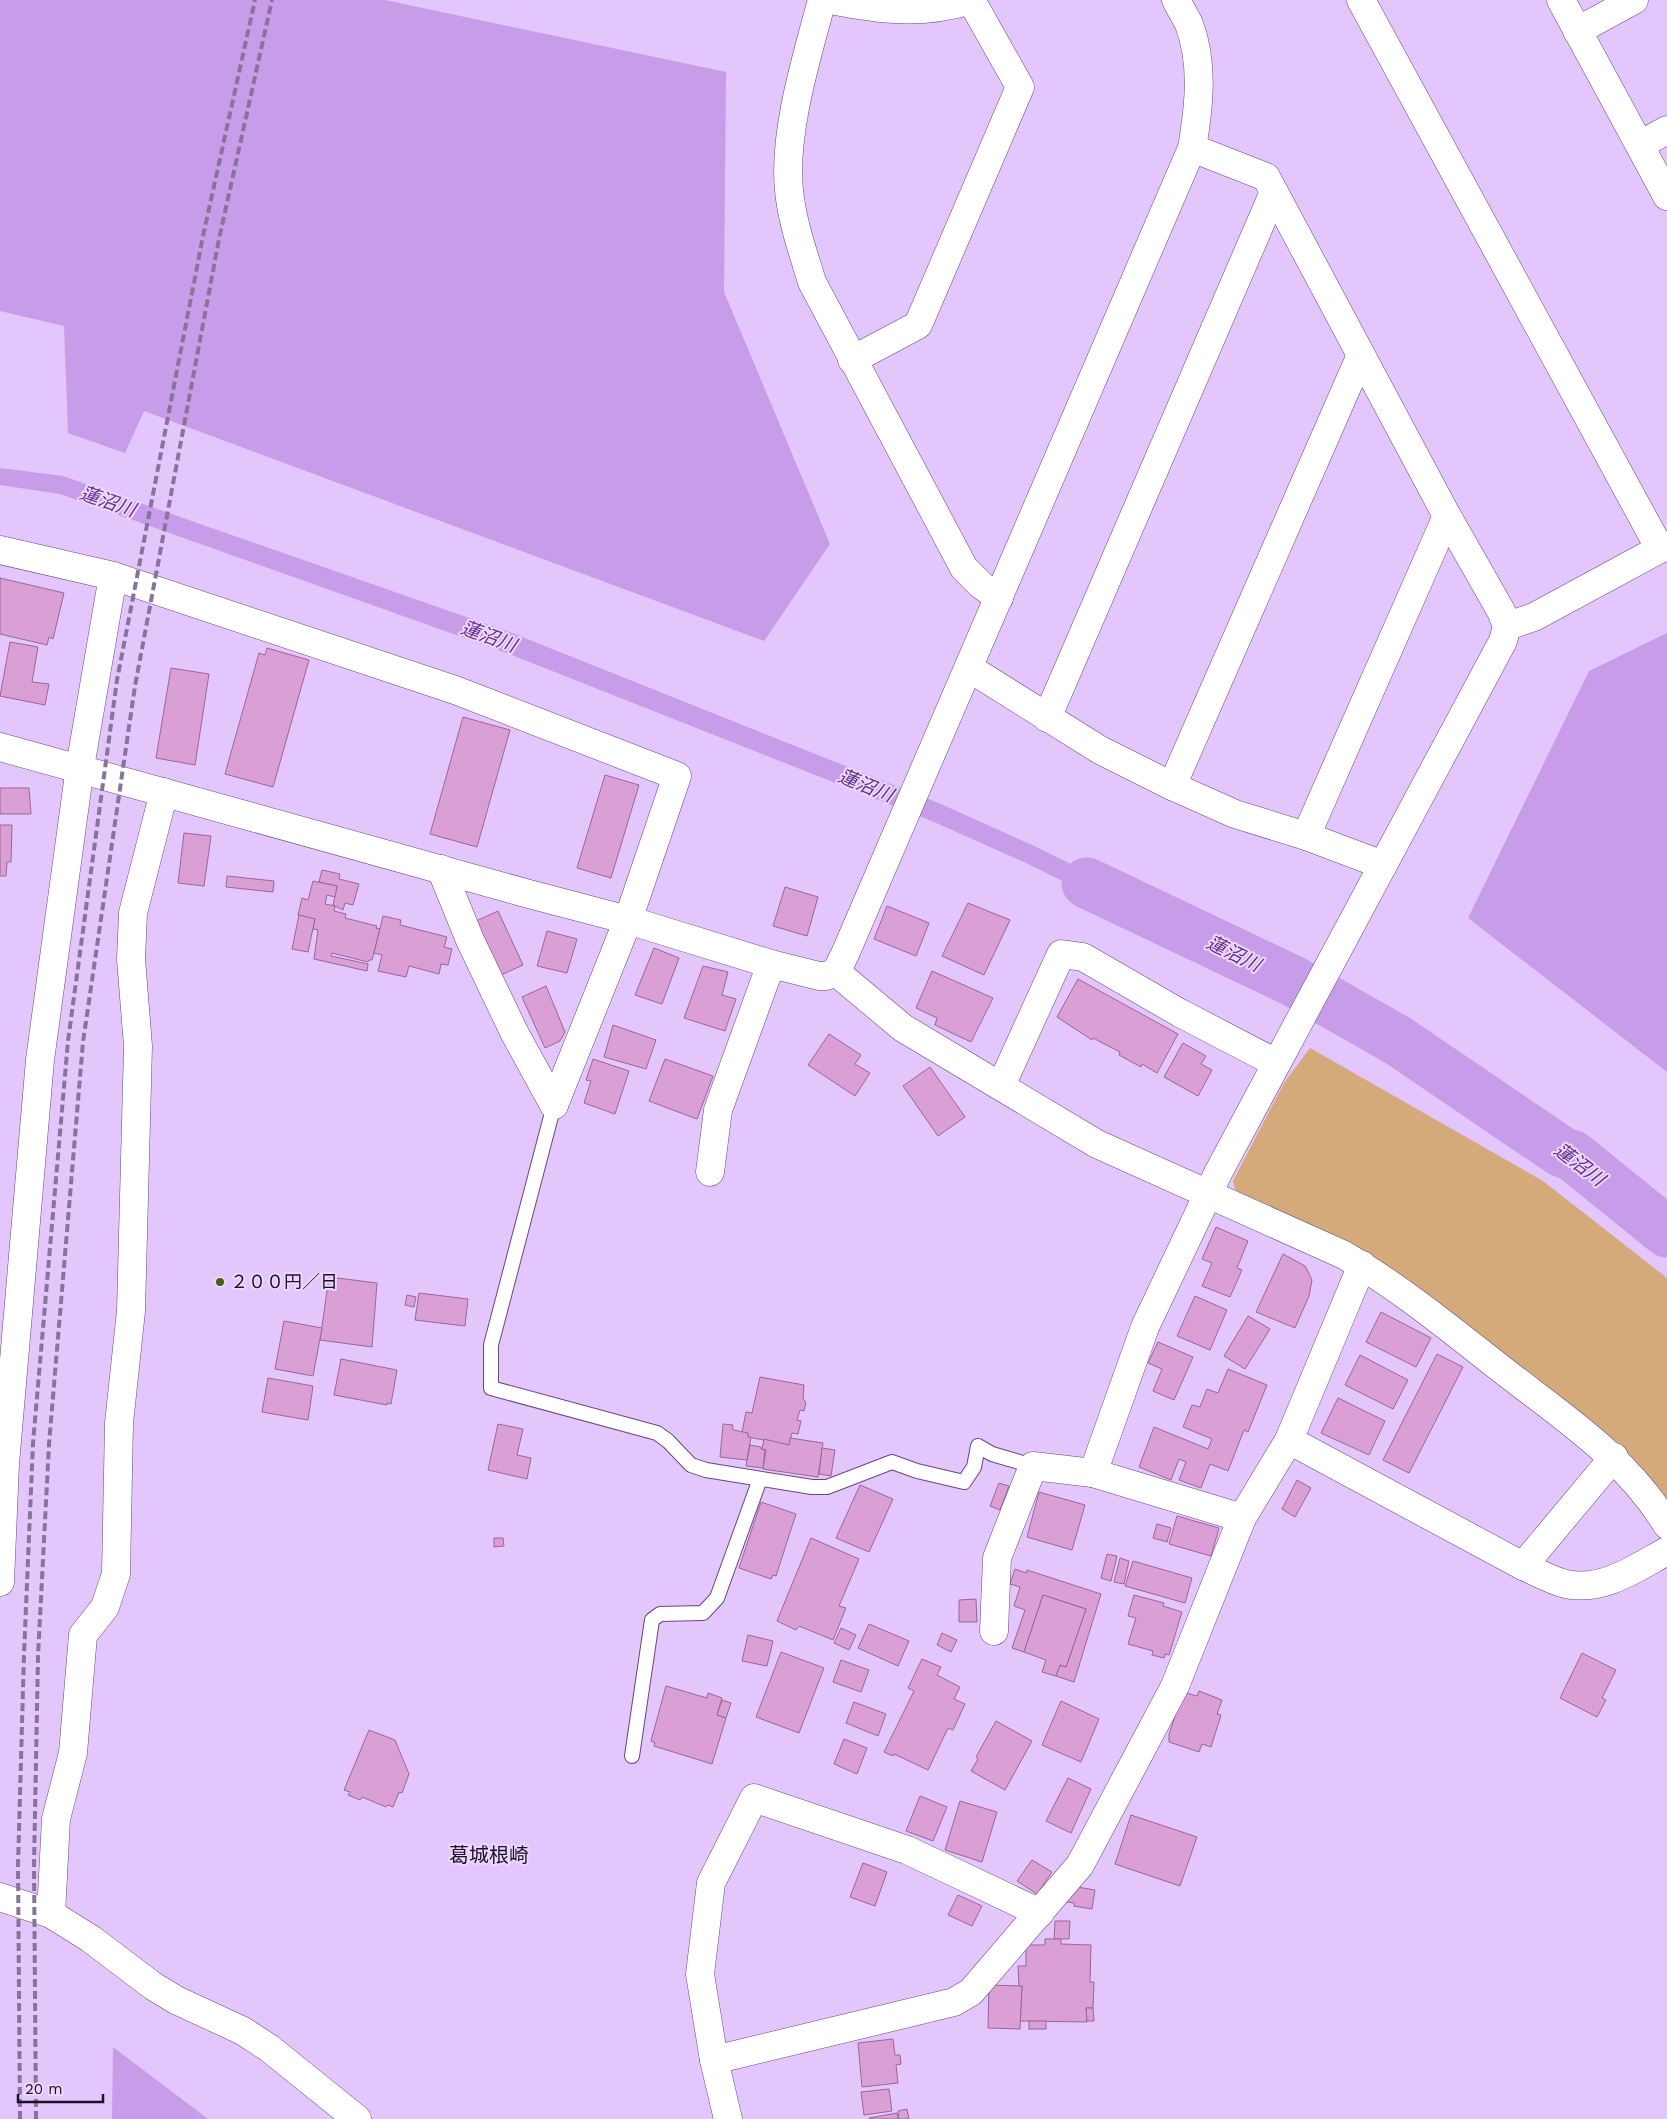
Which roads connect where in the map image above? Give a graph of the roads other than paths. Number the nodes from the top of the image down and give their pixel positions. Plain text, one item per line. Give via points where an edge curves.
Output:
1 (822, 0) edge
2 (831, 0) edge
3 (1176, 0) edge
4 (1362, 0) edge
5 (1561, 0) edge
6 (1634, 0) edge
7 (1578, 31) junction
8 (1667, 130) edge
9 (1640, 145) junction
10 (1192, 148) junction
11 (1274, 192) junction
12 (1667, 196) edge
13 (1361, 354) junction
14 (852, 360) junction
15 (1447, 516) junction
16 (1663, 547) edge
17 (0, 550) edge
18 (113, 576) junction
19 (999, 598) junction
20 (1507, 626) junction
21 (969, 668) junction
22 (1047, 718) junction
23 (0, 746) edge
24 (80, 767) junction
25 (1172, 786) junction
26 (164, 792) junction
27 (1306, 836) junction
28 (1383, 865) junction
29 (441, 868) junction
30 (628, 920) junction
31 (771, 964) junction
32 (836, 972) junction
33 (1276, 1063) junction
34 (1001, 1086) junction
35 (554, 1105) junction
36 (710, 1172) dead end
37 (1208, 1194) junction
38 (1362, 1265) junction
39 (1289, 1440) junction
40 (1614, 1457) junction
41 (1033, 1466) junction
42 (1093, 1472) junction
43 (760, 1479) junction
44 (1242, 1518) junction
45 (1667, 1525) edge
46 (1667, 1551) edge
47 (0, 1558) edge
48 (1523, 1566) junction
49 (0, 1582) edge
50 (994, 1631) dead end
51 (632, 1756) dead end
52 (0, 1897) edge
53 (1040, 1913) junction
54 (51, 1914) junction
55 (714, 2060) junction
56 (357, 2119) edge
57 (728, 2119) edge

1 - 14 street via 790,142 789,190 797,234 812,282
2 - 14 street via 871,8 915,11 971,0 1020,86 918,325
3 - 10 street via 1189,24 1198,64 1199,107
4 - 16 street
5 - 7 street
6 - 7 street
7 - 9 street
8 - 9 street
9 - 12 street
10 - 11 street via 1266,177
10 - 19 street
11 - 13 street
11 - 22 street
13 - 15 street
13 - 25 street
14 - 19 street via 964,568
15 - 20 street
15 - 27 street
16 - 20 street via 1534,617
17 - 18 street
18 - 24 street
18 - 30 street via 455,690 677,776
19 - 21 street
20 - 28 street via 1503,641
21 - 22 street
21 - 32 street
22 - 25 street via 1100,750
23 - 24 street
24 - 26 street
24 - 47 street via 40,1060 5,1464
25 - 27 street via 1235,814
26 - 29 street
26 - 54 street via 133,913 131,959 138,1046 131,1311 118,1423 116,1574 105,1607 83,1635 73,1753 56,1820
27 - 28 street
28 - 33 street
29 - 30 street
29 - 35 street via 470,940 511,1026
30 - 31 street
30 - 35 street
31 - 32 street via 819,976
31 - 36 street via 718,1110
32 - 34 street via 903,1028
33 - 34 street via 1083,957 1061,954
33 - 37 street
34 - 37 street via 1097,1144
35 - 43 lane via 491,1345 491,1388 657,1433 691,1465
37 - 38 street
37 - 42 street via 1145,1327
38 - 39 street
38 - 40 street
39 - 44 street
39 - 48 street
40 - 45 street via 1654,1504
40 - 48 street
41 - 42 street
41 - 43 lane via 992,1454 978,1446 974,1467 964,1482 892,1462 827,1487 812,1488
41 - 50 street via 997,1558
42 - 44 street
43 - 51 lane via 717,1598 702,1613 660,1614 652,1620
44 - 53 street via 1175,1686 1080,1865
46 - 48 street via 1606,1582 1566,1584
47 - 49 street
52 - 54 street
53 - 55 street via 971,1992 954,2002
53 - 55 street via 907,1850 754,1798 710,1883 700,1974
54 - 56 street via 91,1939 153,1986 263,2044
55 - 57 street

